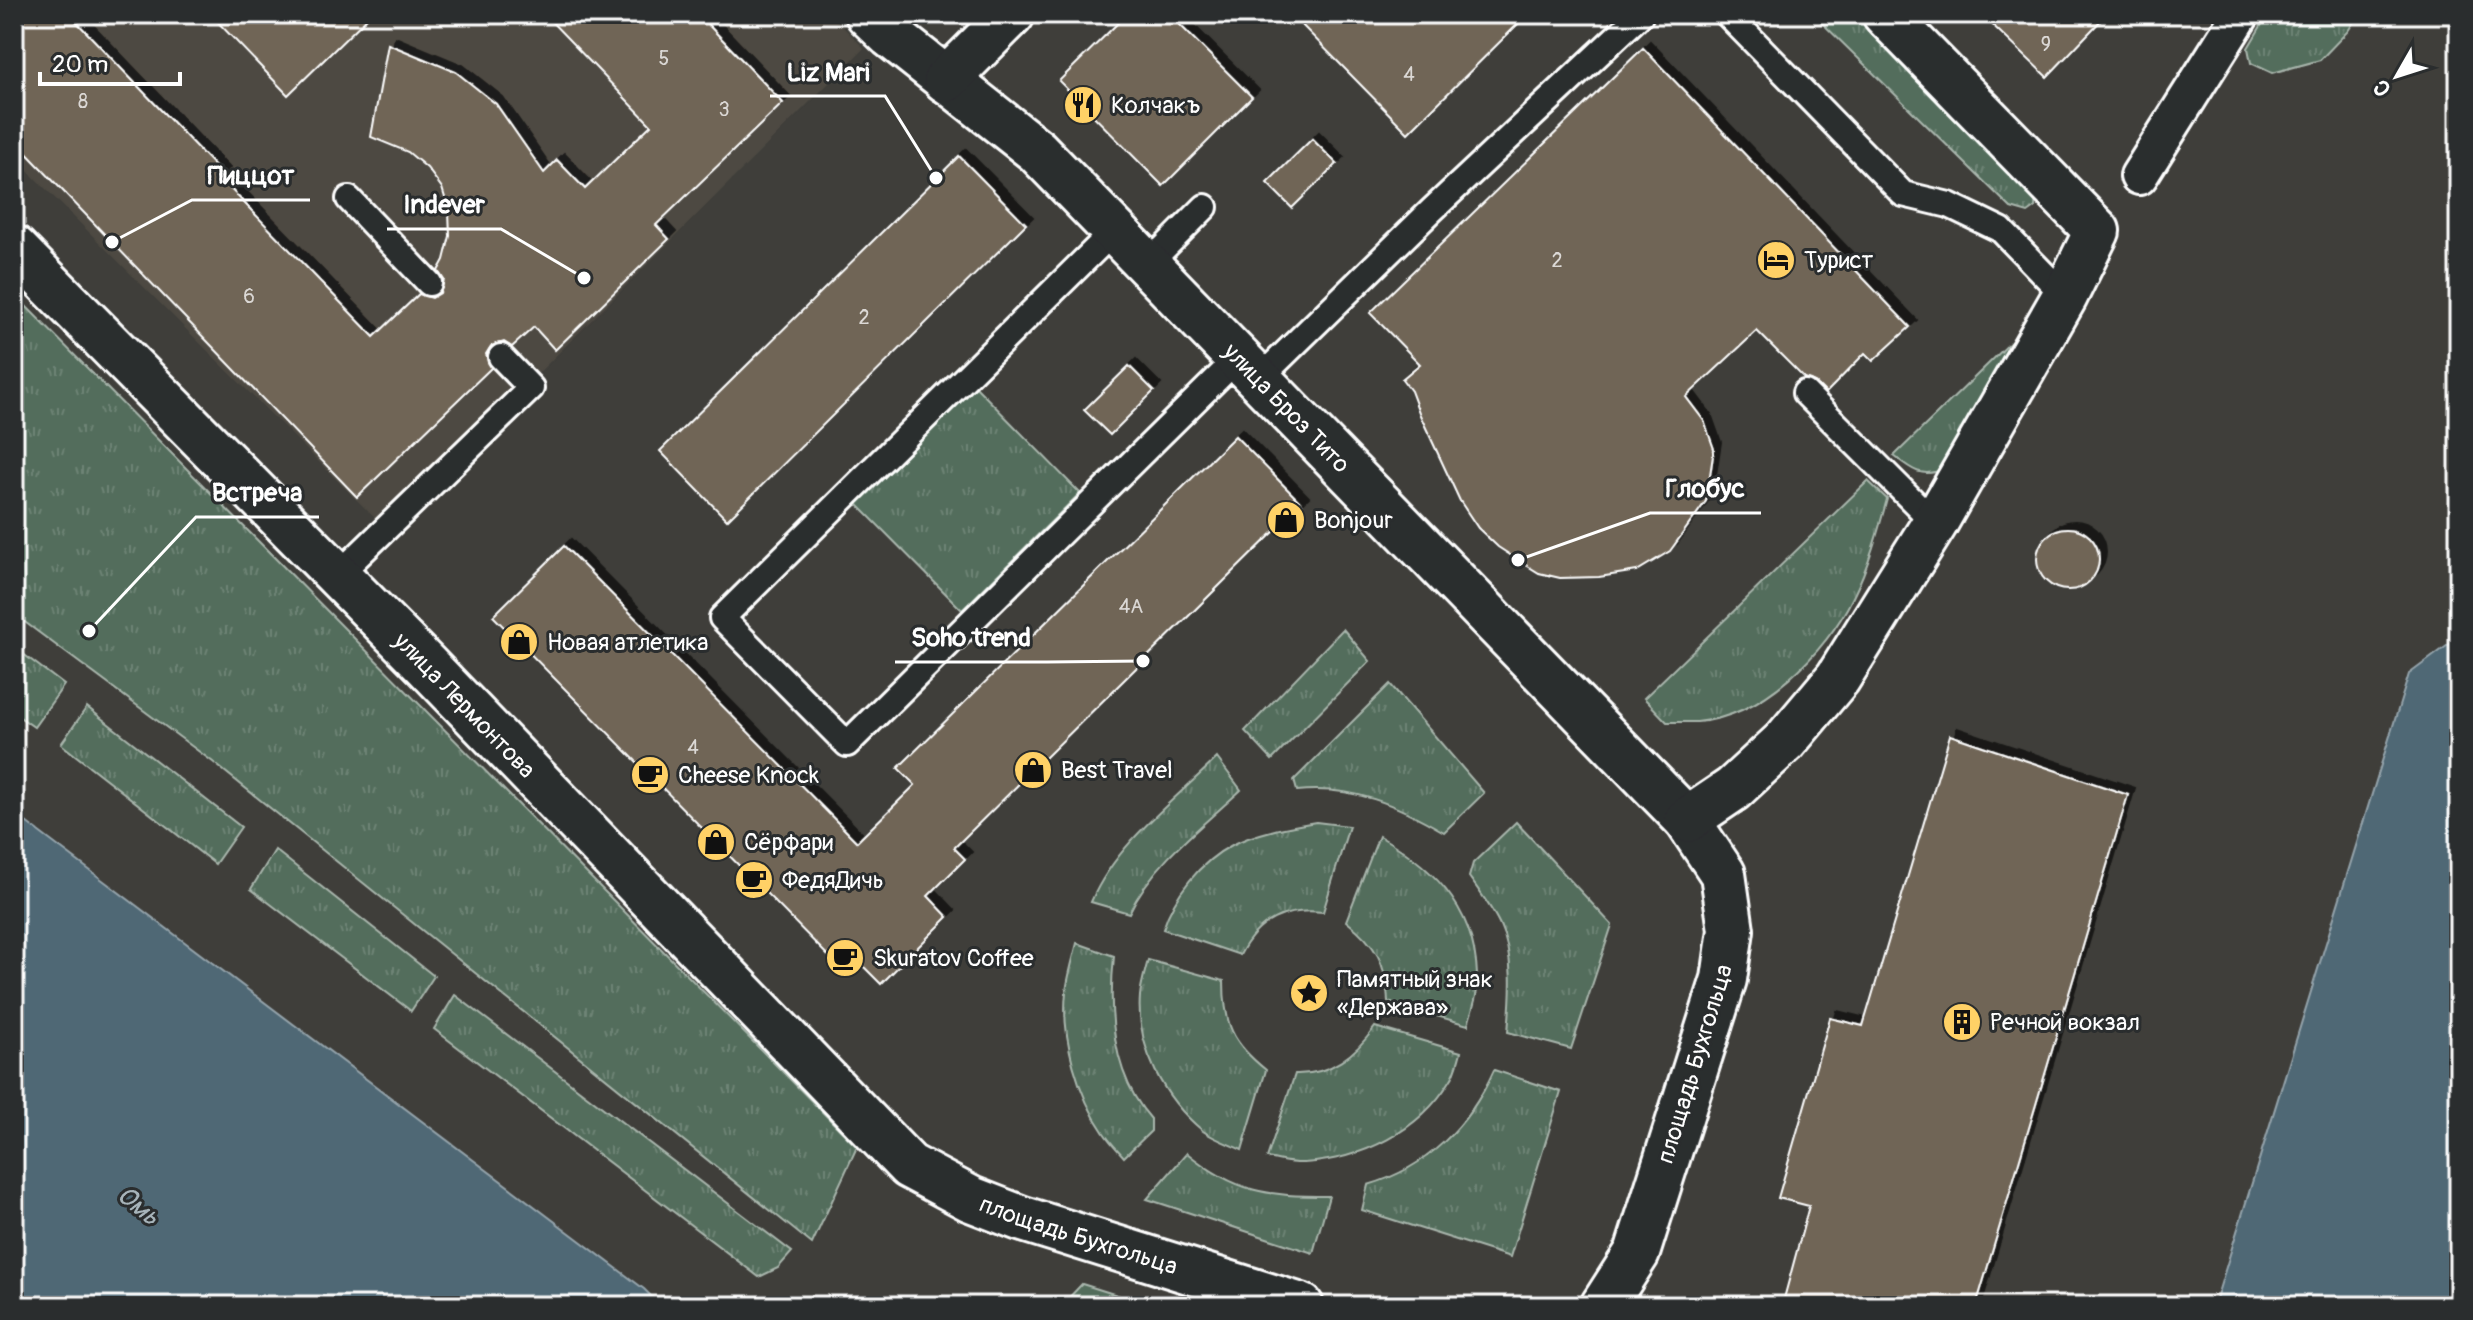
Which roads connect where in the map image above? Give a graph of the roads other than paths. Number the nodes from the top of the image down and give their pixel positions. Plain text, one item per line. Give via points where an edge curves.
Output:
1 (868, 14) edge
2 (1012, 14) edge
3 (1641, 14) edge
4 (1727, 14) edge
5 (1885, 14) edge
6 (2241, 14) edge
7 (946, 80) junction
8 (2139, 176) dead end
9 (349, 199) dead end
10 (1205, 207) dead end
11 (1114, 231) junction
12 (14, 248) edge
13 (1147, 265) junction
14 (429, 283) dead end
15 (2065, 296) junction
16 (501, 357) dead end
17 (1248, 369) junction
18 (1805, 393) dead end
19 (1935, 523) junction
20 (337, 576) junction
21 (1687, 820) junction
22 (909, 1166) joint
23 (1301, 1306) edge
24 (1603, 1306) edge

1 - 7 street, улица Броз Тито
2 - 7 street
3 - 17 lane via 1432,210
4 - 15 lane via 1903,194 1949,205 2001,230
5 - 15 street via 2097,231
6 - 8 street
7 - 11 street, улица Броз Тито via 1037,151
9 - 14 lane
10 - 13 lane
11 - 13 street, улица Броз Тито
11 - 17 lane via 722,618 847,744
12 - 20 street, улица Лермонтова
13 - 17 street, улица Броз Тито
15 - 19 street
16 - 20 lane via 531,388
17 - 21 street, улица Броз Тито
18 - 19 lane
19 - 21 street via 1830,688 1733,789
20 - 22 street, улица Лермонтова
21 - 24 street, площадь Бухгольца via 1723,874 1731,930 1724,979 1637,1253
22 - 23 street, площадь Бухгольца via 1020,1218

